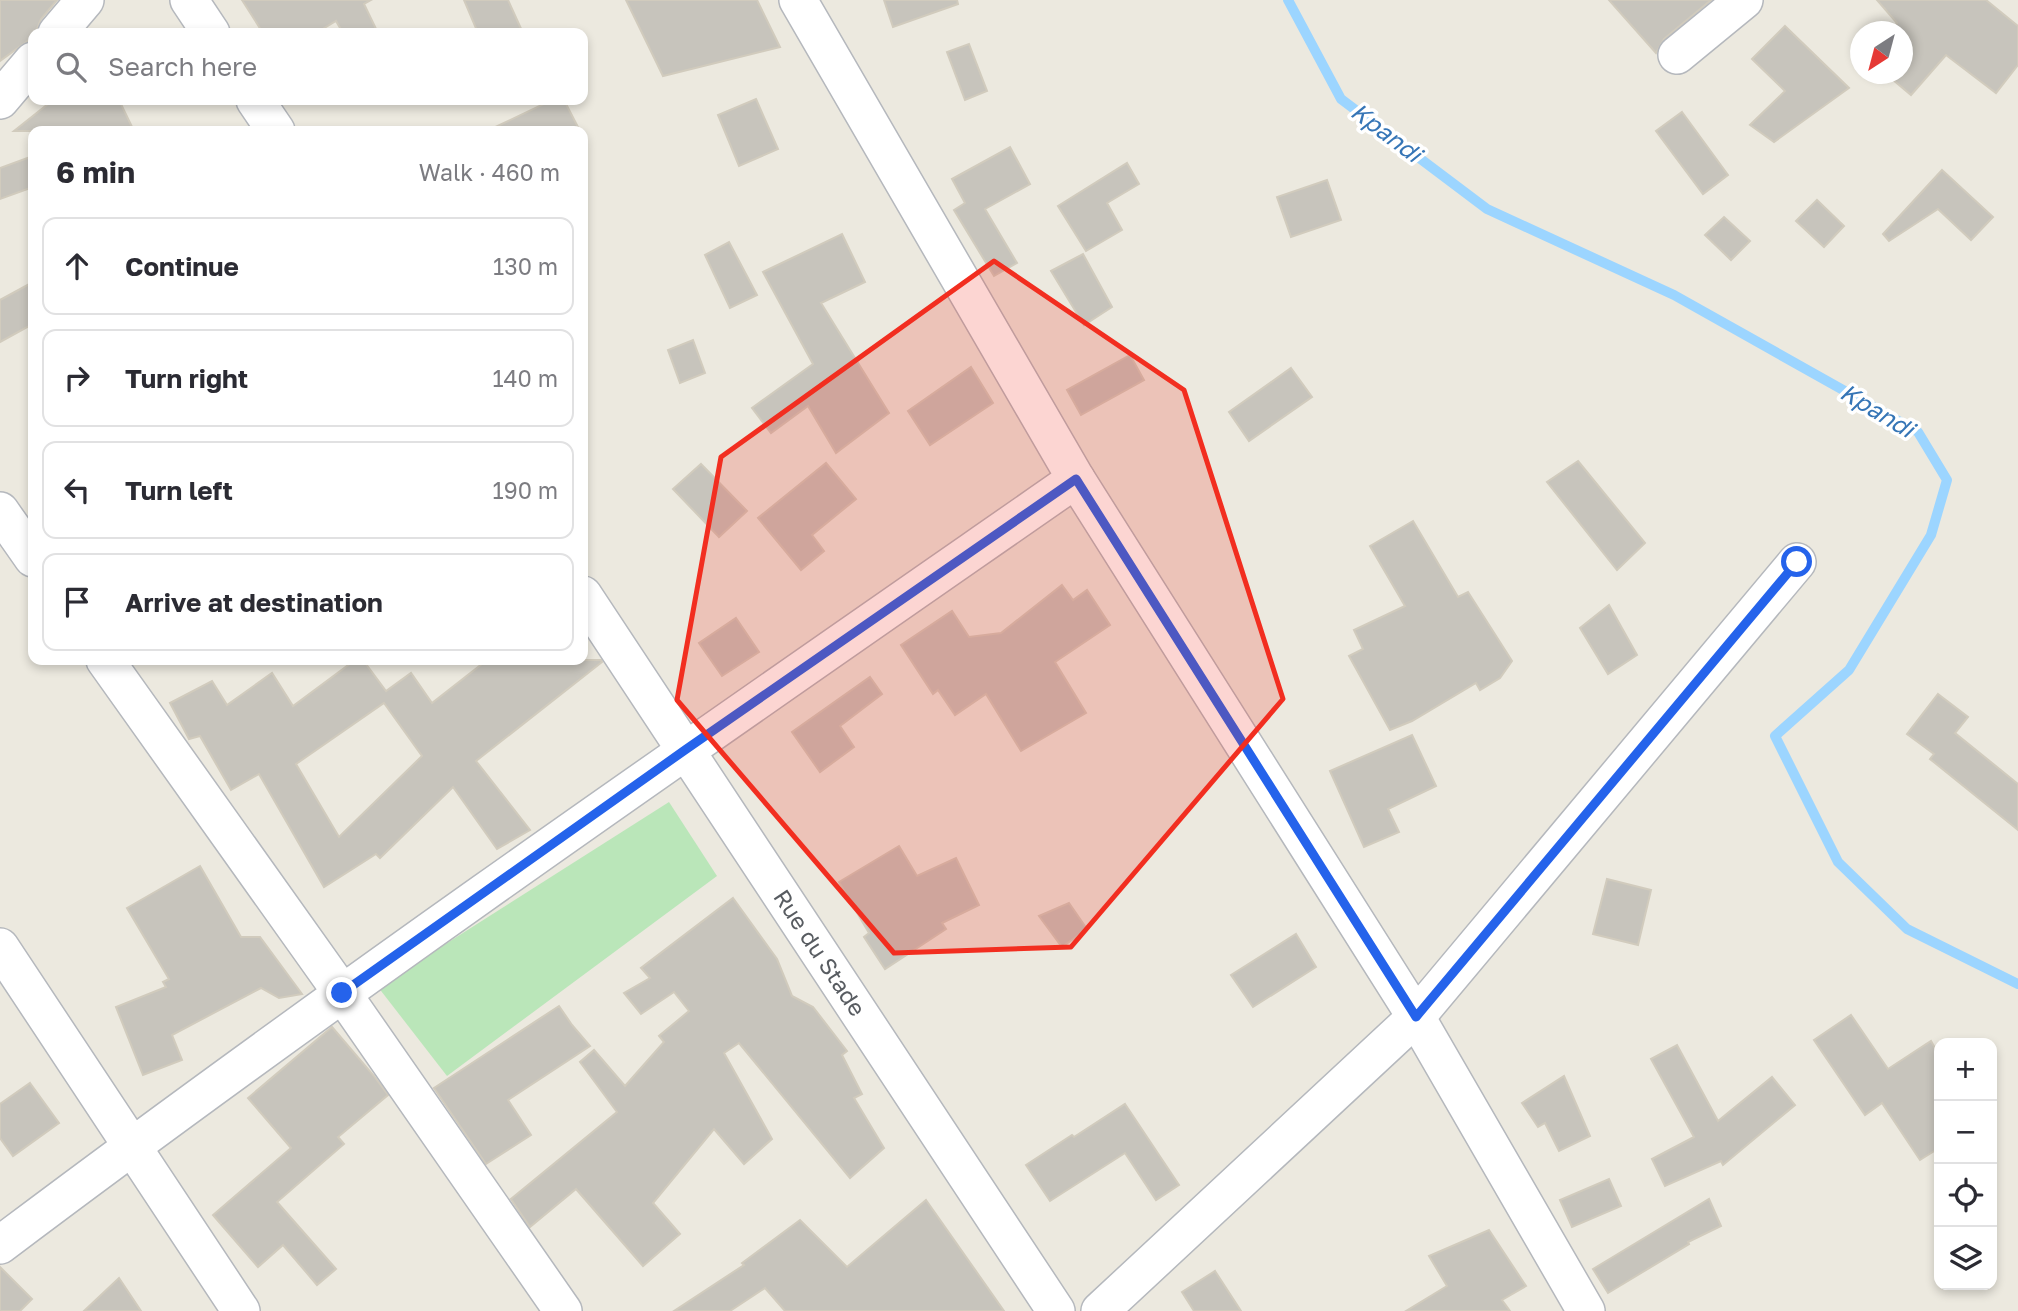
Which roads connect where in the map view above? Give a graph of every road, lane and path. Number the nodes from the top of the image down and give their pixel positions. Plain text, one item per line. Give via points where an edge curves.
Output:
1 (85, 0) edge
2 (189, 0) edge
3 (798, 0) edge
4 (1744, 0) edge
5 (61, 28) edge
6 (208, 28) edge
7 (1676, 54) dead end
8 (28, 67) edge
9 (0, 100) edge
10 (258, 105) edge
11 (273, 126) edge
12 (1076, 479) junction
13 (0, 511) edge
14 (28, 551) edge
15 (1797, 562) dead end
16 (588, 603) edge
17 (110, 665) edge
18 (685, 750) junction
19 (0, 947) edge
20 (342, 993) junction
21 (1416, 1017) junction
22 (131, 1146) junction
23 (0, 1245) edge
24 (241, 1311) edge
25 (563, 1311) edge
26 (1056, 1311) edge
27 (1100, 1311) edge
28 (1586, 1311) edge

1 - 5 street
2 - 6 street
3 - 12 street
4 - 7 street
8 - 9 street
10 - 11 street
12 - 18 street
12 - 21 street
13 - 14 street
15 - 21 street
16 - 18 street, Rue du Stade
17 - 20 street
18 - 20 street
18 - 26 street, Rue du Stade
19 - 22 street
20 - 22 street
20 - 25 street
21 - 27 street
21 - 28 street
22 - 23 street
22 - 24 street

